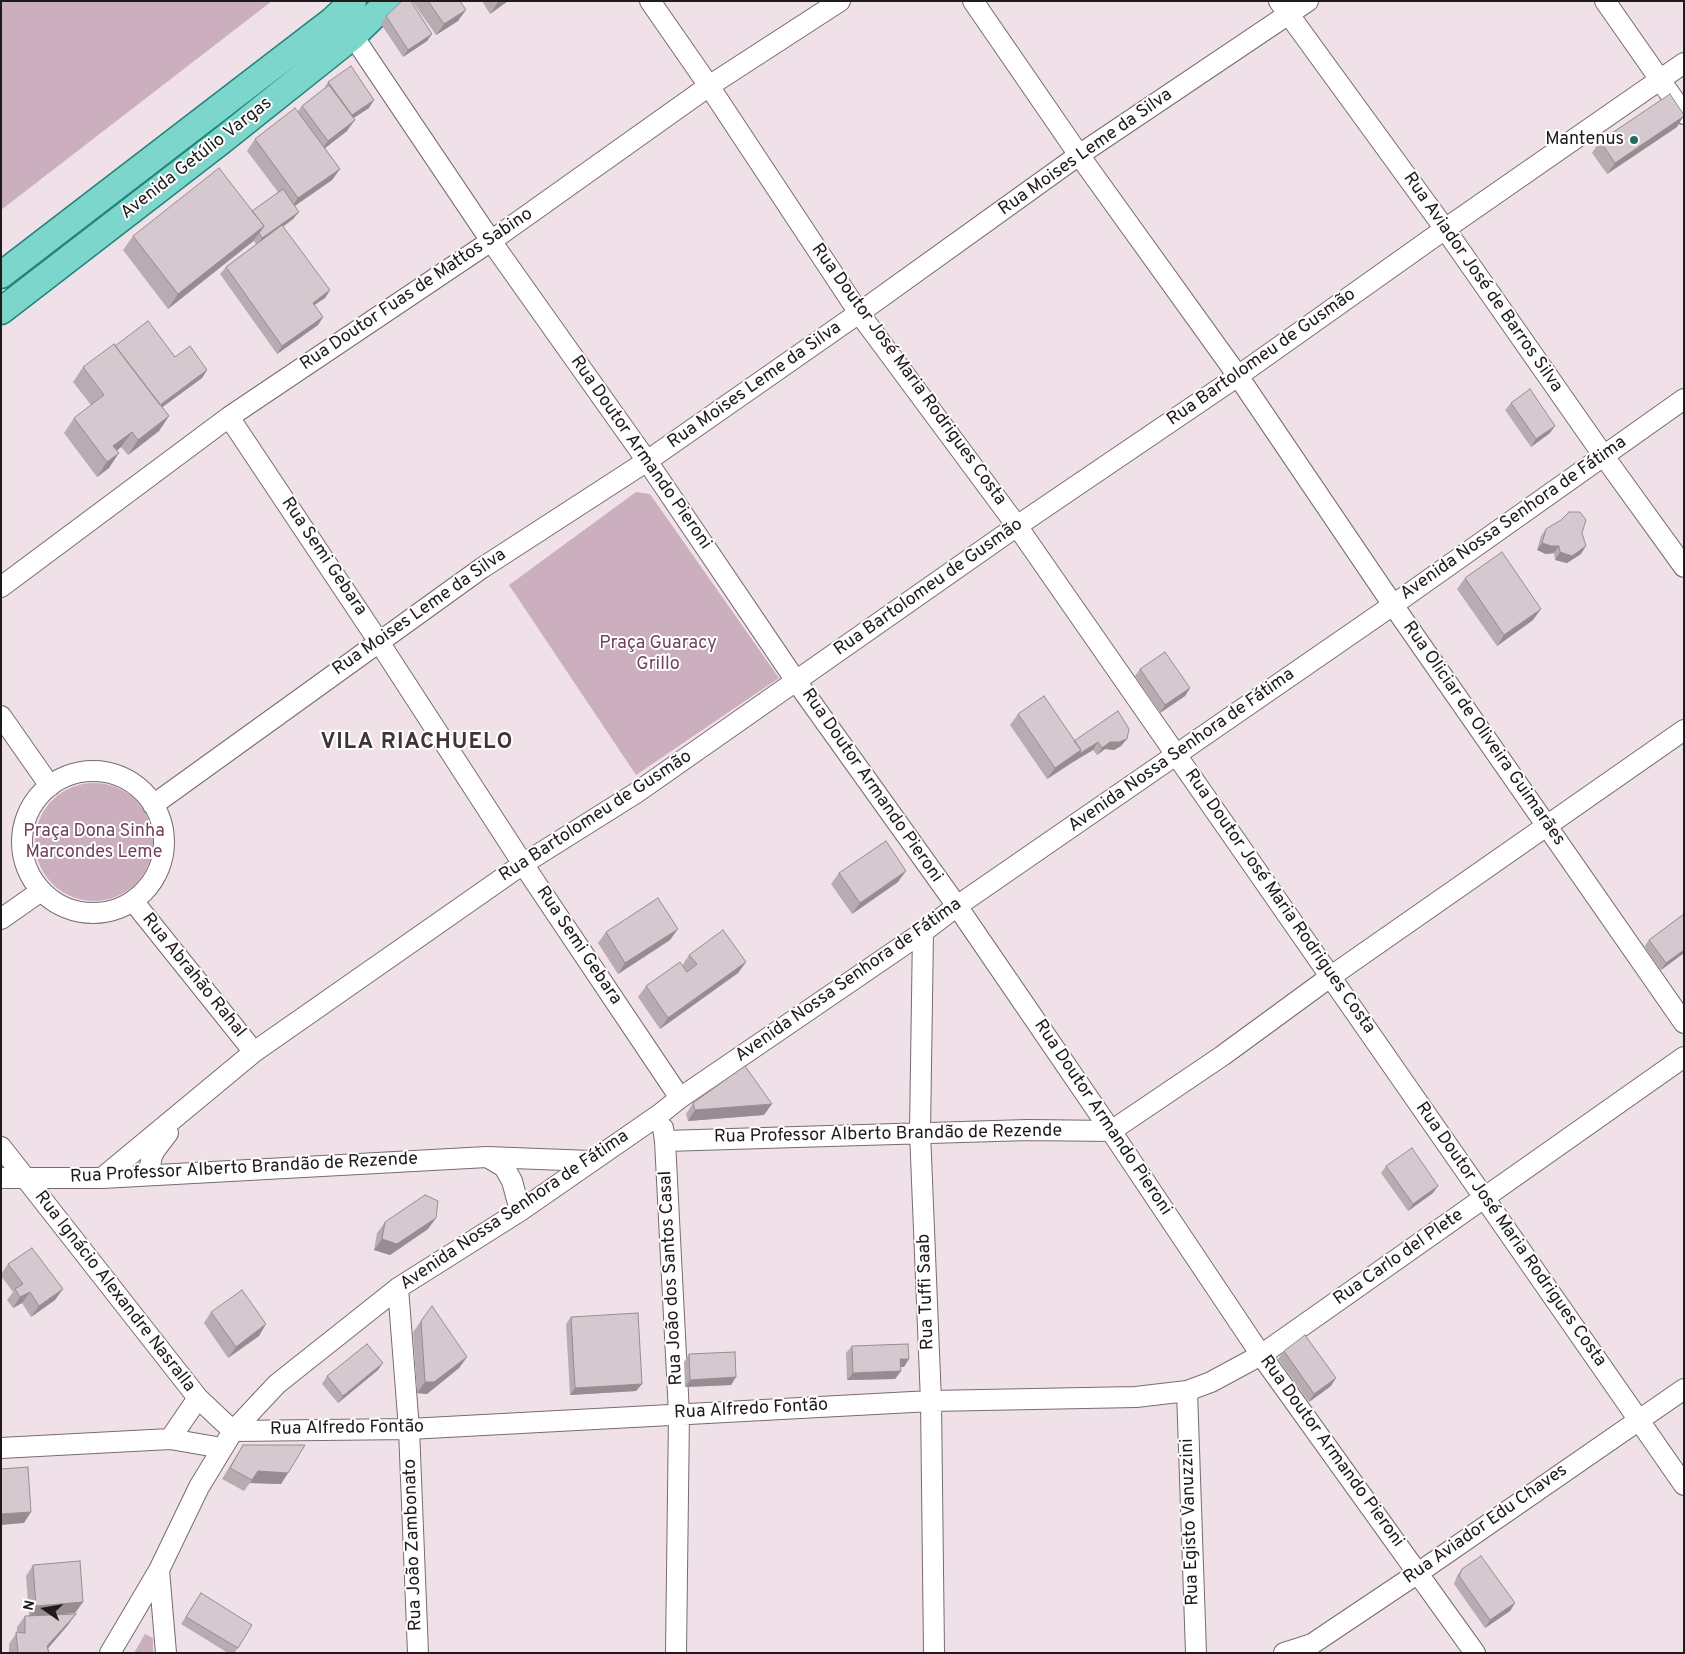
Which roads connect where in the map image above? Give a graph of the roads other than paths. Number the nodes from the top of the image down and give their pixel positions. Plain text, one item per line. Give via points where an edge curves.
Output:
1 (353, 1) edge
2 (389, 1) edge
3 (650, 1) edge
4 (840, 1) edge
5 (973, 1) edge
6 (1308, 1) edge
7 (1606, 1) edge
8 (1283, 8) edge
9 (343, 28) junction
10 (1684, 63) edge
11 (1659, 80) junction
12 (709, 86) junction
13 (1684, 114) edge
14 (1079, 155) junction
15 (1445, 229) junction
16 (491, 241) junction
17 (1, 275) edge
18 (1, 311) edge
19 (859, 313) junction
20 (1238, 376) junction
21 (1684, 399) edge
22 (229, 417) junction
23 (1603, 455) junction
24 (647, 461) junction
25 (1018, 526) junction
26 (1684, 567) edge
27 (1, 587) edge
28 (1393, 605) junction
29 (379, 642) junction
30 (796, 681) junction
31 (1, 716) edge
32 (1684, 730) edge
33 (1176, 755) junction
34 (50, 786) junction
35 (153, 805) junction
36 (1547, 825) junction
37 (523, 864) junction
38 (41, 891) junction
39 (133, 901) junction
40 (957, 906) junction
41 (1, 919) edge
42 (923, 932) junction
43 (1330, 977) junction
44 (1684, 1024) edge
45 (254, 1052) junction
46 (1684, 1057) edge
47 (680, 1098) junction
48 (660, 1114) junction
49 (178, 1116) junction
50 (1111, 1131) junction
51 (920, 1132) junction
52 (665, 1140) junction
53 (1, 1147) edge
54 (487, 1157) junction
55 (591, 1161) junction
56 (152, 1175) junction
57 (1, 1178) edge
58 (24, 1178) junction
59 (102, 1178) junction
60 (1485, 1198) junction
61 (520, 1211) junction
62 (398, 1288) junction
63 (1261, 1355) junction
64 (1684, 1389) edge
65 (1186, 1391) junction
66 (198, 1398) junction
67 (931, 1401) junction
68 (679, 1414) junction
69 (1638, 1419) junction
70 (409, 1429) junction
71 (170, 1439) junction
72 (228, 1440) junction
73 (1, 1448) edge
74 (1684, 1485) edge
75 (159, 1570) junction
76 (1418, 1573) junction
77 (110, 1653) edge
78 (166, 1653) edge
79 (418, 1653) edge
80 (676, 1653) edge
81 (934, 1653) edge
82 (1196, 1653) edge
83 (1284, 1653) edge
84 (1475, 1653) edge

1 - 9 main road, Avenida Getúlio Vargas
2 - 9 main road, Avenida Getúlio Vargas
3 - 12 street, Rua Doutor José Maria Rodrigues Costa
4 - 12 street, Rua Doutor Fuas de Mattos Sabino
5 - 14 street, Rua Oliciar de Oliveira Guimarães
6 - 8 street, Rua Moises Leme da Silva
7 - 11 street
8 - 14 street, Rua Moises Leme da Silva
8 - 15 street, Rua Aviador José de Barros Silva
9 - 16 street, Rua Doutor Armando Pieroni
9 - 17 main road, Avenida Getúlio Vargas
9 - 18 main road, Avenida Getúlio Vargas via 220,142
10 - 11 street, Rua Bartolomeu de Gusmão
11 - 13 street
11 - 15 street, Rua Bartolomeu de Gusmão
12 - 16 street, Rua Doutor Fuas de Mattos Sabino
12 - 19 street, Rua Doutor José Maria Rodrigues Costa
14 - 19 street, Rua Moises Leme da Silva
14 - 20 street, Rua Oliciar de Oliveira Guimarães
15 - 20 street, Rua Bartolomeu de Gusmão
15 - 23 street, Rua Aviador José de Barros Silva
16 - 22 street, Rua Doutor Fuas de Mattos Sabino
16 - 24 street, Rua Doutor Armando Pieroni
19 - 24 street, Rua Moises Leme da Silva
19 - 25 street, Rua Doutor José Maria Rodrigues Costa
20 - 25 street, Rua Bartolomeu de Gusmão
20 - 28 street, Rua Oliciar de Oliveira Guimarães
21 - 23 street, Avenida Nossa Senhora de Fátima
22 - 27 street, Rua Doutor Fuas de Mattos Sabino
22 - 29 street, Rua Semi Gebara
23 - 26 street, Rua Aviador José de Barros Silva
23 - 28 street, Avenida Nossa Senhora de Fátima
24 - 29 street, Rua Moises Leme da Silva via 482,568
24 - 30 street, Rua Doutor Armando Pieroni
25 - 30 street, Rua Bartolomeu de Gusmão
25 - 33 street, Rua Doutor José Maria Rodrigues Costa
28 - 33 street, Avenida Nossa Senhora de Fátima
28 - 36 street, Rua Oliciar de Oliveira Guimarães
29 - 35 street, Rua Moises Leme da Silva
29 - 37 street, Rua Semi Gebara
30 - 37 street, Rua Bartolomeu de Gusmão via 636,793
30 - 40 street, Rua Doutor Armando Pieroni
31 - 34 street
32 - 36 street
33 - 40 street, Avenida Nossa Senhora de Fátima
33 - 43 street, Rua Doutor José Maria Rodrigues Costa
34 - 35 street via 77,774 91,771 106,773 132,784
34 - 38 street via 31,808 23,837 26,866
35 - 39 street via 163,834 160,864 154,878
36 - 43 street
36 - 44 street, Rua Oliciar de Oliveira Guimarães
37 - 45 street, Rua Bartolomeu de Gusmão
37 - 47 street, Rua Semi Gebara
38 - 39 street via 65,908 92,914 120,908
38 - 41 street
39 - 45 street, Rua Abrahão Rahal
40 - 42 street, Avenida Nossa Senhora de Fátima
40 - 50 street, Rua Doutor Armando Pieroni
42 - 47 street, Avenida Nossa Senhora de Fátima
42 - 51 street, Rua Tuffi Saab
43 - 50 street
43 - 60 street, Rua Doutor José Maria Rodrigues Costa
45 - 49 street, Rua Bartolomeu de Gusmão
46 - 60 street, Rua Carlo del Plete
47 - 48 street, Avenida Nossa Senhora de Fátima
48 - 52 street, Rua João dos Santos Casal
48 - 55 street, Avenida Nossa Senhora de Fátima
49 - 56 street, Rua Bartolomeu de Gusmão via 155,1150 150,1166
49 - 59 street, Rua Bartolomeu de Gusmão
50 - 51 street, Rua Professor Alberto Brandão de Rezende
50 - 63 street, Rua Doutor Armando Pieroni
51 - 52 street, Rua Professor Alberto Brandão de Rezende
51 - 67 street, Rua Tuffi Saab
52 - 68 street, Rua João dos Santos Casal
53 - 58 street, Rua Ignácio Alexandre Nasralla
54 - 55 street, Rua Professor Alberto Brandão de Rezende
54 - 56 street, Rua Professor Alberto Brandão de Rezende
54 - 61 street via 504,1167 512,1181
55 - 61 street, Avenida Nossa Senhora de Fátima
56 - 59 street, Rua Professor Alberto Brandão de Rezende
57 - 58 street, Rua Professor Alberto Brandão de Rezende
58 - 59 street, Rua Professor Alberto Brandão de Rezende
58 - 66 street, Rua Ignácio Alexandre Nasralla
60 - 63 street, Rua Carlo del Plete
60 - 69 street, Rua Doutor José Maria Rodrigues Costa
61 - 62 street, Avenida Nossa Senhora de Fátima
62 - 70 street, Rua João Zambonato
62 - 72 street, Avenida Nossa Senhora de Fátima via 278,1384
63 - 65 street, Rua Alfredo Fontão via 1211,1382
63 - 76 street, Rua Doutor Armando Pieroni
64 - 69 street, Rua Aviador Edu Chaves
65 - 67 street, Rua Alfredo Fontão via 1136,1397
65 - 82 street, Rua Egisto Vanuzzini
66 - 71 street
66 - 72 street, Rua Ignácio Alexandre Nasralla
67 - 68 street, Rua Alfredo Fontão
67 - 81 street, Rua Tuffi Saab
68 - 70 street, Rua Alfredo Fontão
68 - 80 street, Rua João dos Santos Casal
69 - 74 street, Rua Doutor José Maria Rodrigues Costa
69 - 76 street, Rua Aviador Edu Chaves
70 - 72 street, Rua Alfredo Fontão
70 - 79 street, Rua João Zambonato
71 - 72 street, Rua Alfredo Fontão
71 - 73 street, Rua Alfredo Fontão
72 - 75 street, Avenida Nossa Senhora de Fátima via 199,1487
75 - 77 street, Avenida Nossa Senhora de Fátima
75 - 78 street
76 - 83 street, Rua Aviador Edu Chaves via 1312,1644
76 - 84 street, Rua Doutor Armando Pieroni

